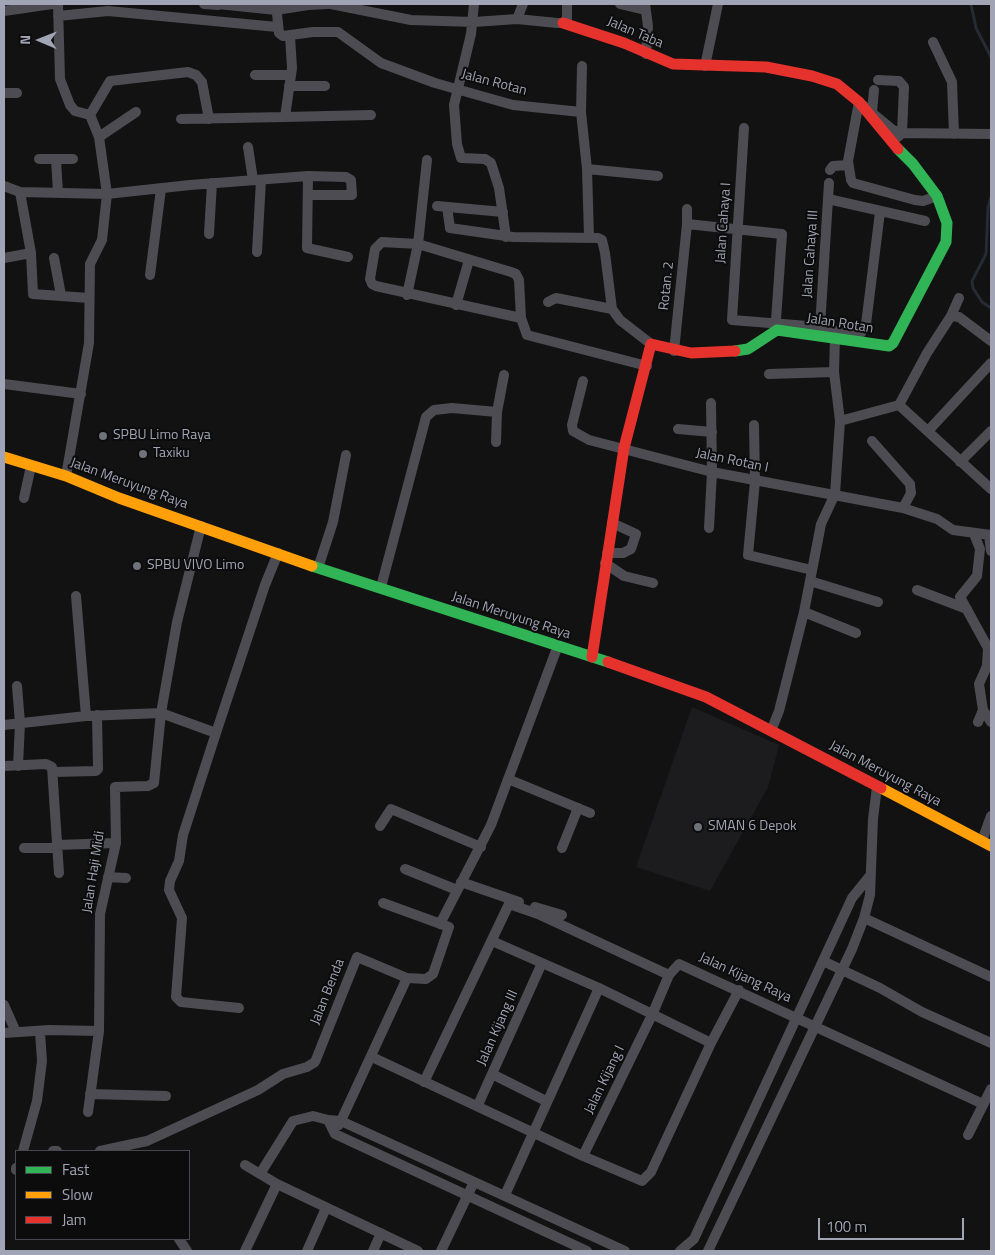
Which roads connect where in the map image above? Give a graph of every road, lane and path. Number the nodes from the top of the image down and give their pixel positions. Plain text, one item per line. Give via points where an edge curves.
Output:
1 (52, 4) edge
2 (58, 4) edge
3 (204, 4) edge
4 (218, 4) edge
5 (329, 4) edge
6 (474, 4) edge
7 (523, 4) edge
8 (567, 4) edge
9 (620, 4) edge
10 (718, 4) edge
11 (107, 7) edge
12 (276, 7) edge
13 (645, 7) edge
14 (4, 11) edge
15 (58, 16) junction
16 (517, 19) junction
17 (474, 22) junction
18 (563, 23) junction
19 (277, 27) junction
20 (290, 36) junction
21 (932, 42) dead end
22 (646, 54) junction
23 (582, 66) dead end
24 (701, 66) junction
25 (255, 75) dead end
26 (290, 80) junction
27 (325, 86) dead end
28 (458, 88) junction
29 (4, 93) edge
30 (17, 93) dead end
31 (859, 102) junction
32 (136, 112) dead end
33 (581, 112) junction
34 (872, 112) junction
35 (90, 115) junction
36 (371, 115) dead end
37 (285, 117) junction
38 (209, 119) junction
39 (181, 120) dead end
40 (744, 128) dead end
41 (902, 134) junction
42 (954, 134) junction
43 (991, 134) edge
44 (99, 136) junction
45 (891, 142) junction
46 (248, 147) dead end
47 (39, 159) dead end
48 (56, 159) junction
49 (73, 159) dead end
50 (426, 160) dead end
51 (848, 165) junction
52 (587, 169) junction
53 (830, 170) dead end
54 (308, 176) junction
55 (658, 176) dead end
56 (257, 180) junction
57 (212, 183) junction
58 (829, 183) dead end
59 (4, 186) edge
60 (161, 189) junction
61 (20, 192) junction
62 (58, 193) junction
63 (107, 194) junction
64 (308, 195) junction
65 (937, 196) junction
66 (828, 199) junction
67 (687, 209) dead end
68 (503, 212) junction
69 (880, 212) junction
70 (925, 221) dead end
71 (687, 224) junction
72 (737, 228) junction
73 (209, 234) dead end
74 (589, 236) junction
75 (506, 237) junction
76 (418, 244) junction
77 (256, 252) dead end
78 (31, 253) junction
79 (348, 257) dead end
80 (4, 258) edge
81 (54, 258) dead end
82 (469, 260) junction
83 (150, 274) dead end
84 (61, 295) junction
85 (407, 295) junction
86 (89, 298) junction
87 (959, 298) dead end
88 (548, 302) dead end
89 (456, 305) junction
90 (612, 308) junction
91 (952, 316) junction
92 (521, 318) junction
93 (774, 323) junction
94 (820, 328) junction
95 (835, 338) junction
96 (991, 341) edge
97 (651, 344) junction
98 (674, 351) junction
99 (991, 363) edge
100 (647, 366) junction
101 (834, 372) junction
102 (769, 374) dead end
103 (504, 375) dead end
104 (583, 381) dead end
105 (4, 384) edge
106 (81, 394) junction
107 (711, 403) dead end
108 (899, 405) junction
109 (497, 412) junction
110 (840, 421) junction
111 (754, 425) dead end
112 (678, 429) dead end
113 (928, 431) junction
114 (991, 431) edge
115 (712, 432) junction
116 (872, 441) dead end
117 (496, 442) dead end
118 (624, 448) junction
119 (346, 455) dead end
120 (4, 457) edge
121 (960, 462) junction
122 (31, 466) junction
123 (712, 472) junction
124 (66, 476) junction
125 (755, 481) junction
126 (991, 489) edge
127 (834, 494) junction
128 (24, 498) dead end
129 (904, 508) junction
130 (612, 523) junction
131 (201, 526) junction
132 (709, 528) dead end
133 (983, 534) edge
134 (991, 551) edge
135 (278, 553) junction
136 (606, 558) junction
137 (318, 568) junction
138 (812, 570) junction
139 (810, 581) junction
140 (653, 583) dead end
141 (381, 588) junction
142 (917, 590) dead end
143 (76, 596) dead end
144 (878, 602) dead end
145 (968, 609) junction
146 (804, 612) junction
147 (856, 633) dead end
148 (557, 648) junction
149 (592, 658) junction
150 (991, 678) edge
151 (980, 684) junction
152 (17, 686) dead end
153 (983, 710) junction
154 (161, 713) junction
155 (97, 715) junction
156 (86, 716) junction
157 (978, 722) dead end
158 (991, 722) edge
159 (20, 723) junction
160 (4, 725) edge
161 (771, 731) junction
162 (216, 733) junction
163 (4, 766) edge
164 (18, 766) junction
165 (54, 772) junction
166 (508, 779) junction
167 (877, 787) junction
168 (578, 808) junction
169 (590, 812) dead end
170 (991, 816) edge
171 (380, 826) dead end
172 (116, 843) junction
173 (987, 844) edge
174 (56, 846) junction
175 (481, 847) junction
176 (24, 848) dead end
177 (562, 848) dead end
178 (405, 869) dead end
179 (58, 873) dead end
180 (108, 877) junction
181 (869, 877) junction
182 (126, 878) dead end
183 (459, 886) junction
184 (383, 903) dead end
185 (562, 915) dead end
186 (864, 918) junction
187 (440, 924) junction
188 (492, 941) junction
189 (823, 961) junction
190 (542, 963) junction
191 (842, 970) junction
192 (669, 975) junction
193 (406, 978) junction
194 (991, 978) edge
195 (599, 988) junction
196 (739, 990) junction
197 (4, 1005) edge
198 (239, 1008) dead end
199 (652, 1015) junction
200 (798, 1018) junction
201 (814, 1026) junction
202 (99, 1031) junction
203 (16, 1032) junction
204 (40, 1032) junction
205 (4, 1033) edge
206 (711, 1043) junction
207 (991, 1043) edge
208 (372, 1057) junction
209 (492, 1074) junction
210 (424, 1082) junction
211 (991, 1089) edge
212 (90, 1094) junction
213 (166, 1096) dead end
214 (546, 1101) junction
215 (983, 1104) junction
216 (478, 1105) junction
217 (88, 1112) dead end
218 (328, 1120) junction
219 (341, 1120) junction
220 (532, 1132) junction
221 (335, 1134) junction
222 (968, 1134) dead end
223 (24, 1147) edge
224 (104, 1150) edge
225 (583, 1156) junction
226 (244, 1166) dead end
227 (260, 1174) junction
228 (474, 1182) junction
229 (277, 1184) junction
230 (505, 1194) junction
231 (468, 1196) junction
232 (326, 1208) junction
233 (381, 1233) junction
234 (180, 1240) edge
235 (188, 1251) edge
236 (245, 1251) edge
237 (308, 1251) edge
238 (373, 1251) edge
239 (418, 1251) edge
240 (441, 1251) edge
241 (587, 1251) edge
242 (625, 1251) edge
243 (680, 1251) edge
244 (708, 1251) edge

1 - 14 street
2 - 15 street
3 - 4 street
4 - 12 street
5 - 12 street
5 - 17 street via 411,20
6 - 17 street
7 - 16 street
8 - 18 street via 567,19
9 - 13 street
10 - 24 street
11 - 15 street
11 - 19 street
12 - 19 street
13 - 22 street via 648,26
15 - 35 street via 59,69 63,88 75,111
16 - 17 street
16 - 18 street
17 - 28 street
18 - 22 street, Jalan Taba via 624,42
19 - 20 street via 280,35
20 - 26 street
20 - 28 street, Jalan Rotan via 338,32 381,63 434,83
21 - 42 street via 952,82
22 - 24 street, Jalan Taba via 673,64
23 - 33 street
24 - 31 street, Jalan Rotan via 766,67 812,76 836,84
25 - 26 street
26 - 27 street
26 - 37 street
28 - 33 street, Jalan Rotan via 513,105
28 - 68 street via 454,109 460,156 485,159 491,163
29 - 30 street
31 - 34 street
31 - 45 street, Jalan Rotan
31 - 51 street
32 - 44 street
33 - 52 street
34 - 41 street
34 - 41 street via 876,85 903,83
35 - 38 street via 110,82 188,72 202,82
35 - 44 street
36 - 37 street
37 - 38 street
38 - 39 street
40 - 72 street, Jalan Cahaya I
41 - 42 street
41 - 45 street
42 - 43 street
44 - 63 street
45 - 65 street, Jalan Rotan
46 - 56 street
47 - 48 street
48 - 49 street
48 - 62 street
50 - 76 street
51 - 53 street via 834,166
51 - 65 street via 853,183 915,200
52 - 55 street
52 - 74 street
54 - 56 street
54 - 64 street
54 - 64 street via 348,177 353,193
56 - 57 street
56 - 77 street
57 - 60 street
57 - 73 street
58 - 66 street, Jalan Cahaya III
59 - 61 street
60 - 63 street
60 - 83 street
61 - 62 street
61 - 78 street
62 - 63 street
63 - 86 street via 102,240 90,264
64 - 79 street via 307,248
65 - 95 street, Jalan Rotan via 947,224 946,242 893,343 880,346
66 - 69 street
66 - 94 street, Jalan Cahaya III
67 - 71 street, Rotan. 2
68 - 75 street
68 - 75 street via 442,207 450,228
69 - 70 street
69 - 94 street via 866,324 861,332 848,334
71 - 72 street
71 - 98 street, Rotan. 2
72 - 93 street, Jalan Cahaya I via 732,320
72 - 93 street via 782,234
74 - 75 street
74 - 90 street via 602,240
76 - 82 street
76 - 85 street
76 - 85 street via 382,242 375,249 372,284
78 - 80 street
78 - 84 street via 32,292
81 - 84 street
82 - 89 street
82 - 92 street via 516,274
84 - 86 street
85 - 89 street
86 - 106 street via 91,319
87 - 91 street
88 - 90 street via 556,298
89 - 92 street
90 - 97 street via 620,320
91 - 96 street via 959,317
91 - 108 street via 927,353
92 - 100 street via 527,334
93 - 94 street
95 - 98 street, Jalan Rotan via 777,330 748,349
95 - 101 street
97 - 98 street, Jalan Rotan
97 - 100 street
99 - 113 street
100 - 118 street
101 - 102 street
101 - 110 street
103 - 109 street
104 - 118 street, Jalan Rotan I via 573,431 589,440
105 - 106 street
106 - 124 street
107 - 115 street
108 - 110 street
108 - 113 street
109 - 117 street
109 - 141 street via 452,408 434,410 426,417
110 - 127 street
111 - 125 street
112 - 115 street
113 - 121 street
114 - 121 street
115 - 123 street
116 - 129 street via 910,484 911,493
118 - 123 street, Jalan Rotan I
118 - 130 street
119 - 137 street via 333,522
120 - 122 street, Jalan Meruyung Raya
121 - 126 street
122 - 124 street, Jalan Meruyung Raya
122 - 128 street
123 - 125 street, Jalan Rotan I
123 - 132 street
124 - 131 street, Jalan Meruyung Raya
125 - 127 street, Jalan Rotan I
125 - 138 street via 748,555
127 - 129 street, Jalan Rotan I
127 - 138 street via 820,524
129 - 133 street, Jalan Rotan I via 937,519 953,530
130 - 136 street
130 - 136 street via 636,534 631,549
131 - 135 street, Jalan Meruyung Raya
131 - 154 street, Jalan Haji Midi via 177,622
133 - 134 street
133 - 145 street via 978,576 960,594
135 - 137 street, Jalan Meruyung Raya
135 - 162 street
136 - 140 street via 624,576
136 - 149 street
137 - 141 street, Jalan Meruyung Raya
138 - 139 street
139 - 144 street
139 - 146 street
141 - 148 street, Jalan Meruyung Raya
142 - 145 street
143 - 156 street
145 - 151 street via 988,648 987,666
146 - 147 street
146 - 161 street via 780,711
148 - 149 street, Jalan Meruyung Raya
148 - 166 street
149 - 161 street, Jalan Meruyung Raya via 706,697
150 - 151 street
151 - 153 street
152 - 159 street
153 - 157 street
153 - 158 street
154 - 155 street
154 - 162 street
154 - 172 street, Jalan Haji Midi via 154,783 115,787
155 - 156 street
155 - 165 street via 96,771
156 - 159 street
159 - 160 street
159 - 164 street
161 - 167 street, Jalan Meruyung Raya
162 - 198 street via 183,836 179,861 170,880 169,890 182,918 175,990 181,1002
163 - 164 street
164 - 165 street via 46,764
165 - 174 street
166 - 168 street
166 - 175 street
167 - 173 street, Jalan Meruyung Raya
167 - 181 street
168 - 169 street
168 - 177 street
170 - 173 street
171 - 175 street via 391,809
172 - 174 street
172 - 180 street, Jalan Haji Midi
174 - 176 street
174 - 179 street
175 - 183 street
178 - 183 street
180 - 182 street
180 - 202 street, Jalan Haji Midi via 100,914
181 - 186 street via 870,895
181 - 189 street via 852,898
183 - 185 street
183 - 187 street
184 - 187 street
186 - 191 street
186 - 194 street
187 - 193 street, Jalan Benda via 449,927 433,974 426,979
188 - 190 street
188 - 192 street via 509,904 538,914
188 - 210 street
189 - 191 street
189 - 200 street
190 - 195 street
190 - 209 street, Jalan Kijang III
191 - 201 street
191 - 207 street via 922,1012
192 - 196 street, Jalan Kijang Raya via 675,966 685,964
192 - 199 street
193 - 208 street
193 - 224 street, Jalan Benda via 357,957 315,1062 146,1140
195 - 199 street
195 - 214 street
196 - 200 street, Jalan Kijang Raya
196 - 206 street
197 - 203 street
199 - 206 street
199 - 225 street, Jalan Kijang I
200 - 201 street, Jalan Kijang Raya
200 - 243 street via 694,1239
201 - 215 street, Jalan Kijang Raya
201 - 244 street
202 - 204 street
202 - 212 street, Jalan Haji Midi
203 - 204 street
203 - 205 street
204 - 223 street via 42,1061 37,1101
206 - 225 street via 645,1180
208 - 210 street
208 - 219 street
209 - 214 street
209 - 216 street, Jalan Kijang III
210 - 216 street
211 - 215 street
212 - 213 street
212 - 217 street, Jalan Haji Midi
214 - 220 street
215 - 222 street
216 - 220 street
218 - 219 street
218 - 221 street
218 - 227 street via 313,1116 293,1121
219 - 221 street
219 - 228 street
220 - 225 street
220 - 230 street
221 - 231 street
226 - 227 street
227 - 229 street
228 - 230 street
228 - 231 street
229 - 232 street
229 - 236 street
230 - 242 street
231 - 240 street
231 - 241 street
232 - 233 street
232 - 237 street
233 - 238 street
233 - 239 street
234 - 235 street

